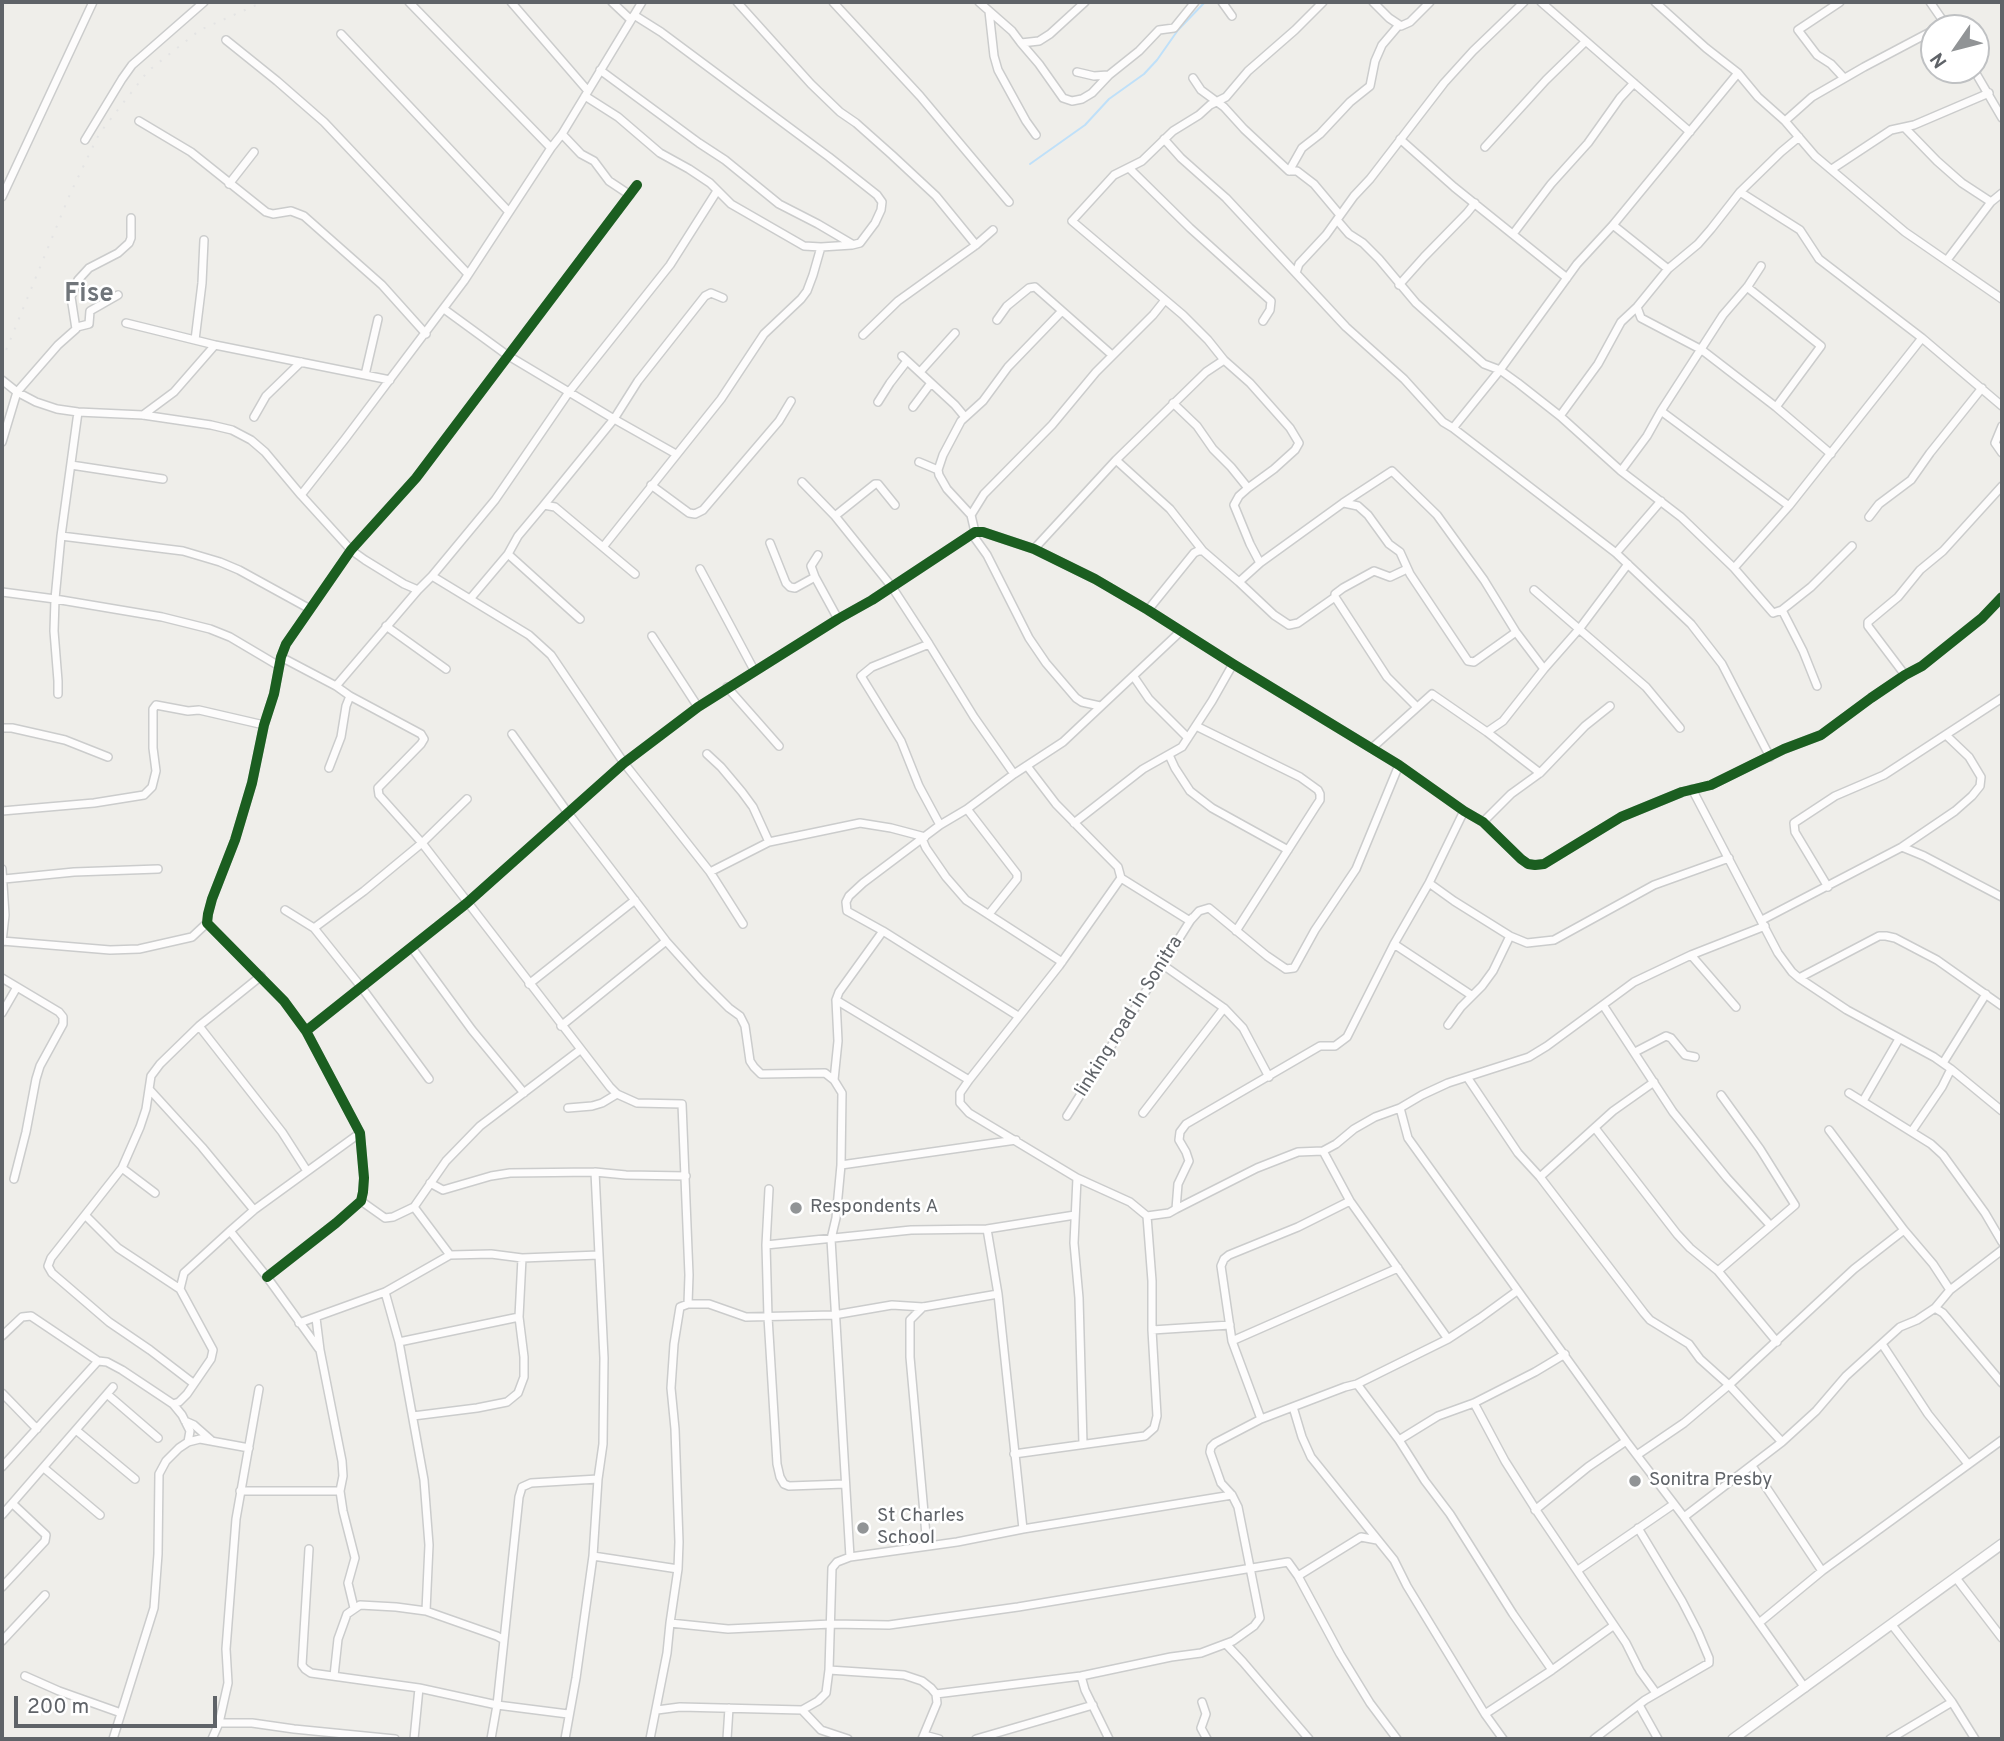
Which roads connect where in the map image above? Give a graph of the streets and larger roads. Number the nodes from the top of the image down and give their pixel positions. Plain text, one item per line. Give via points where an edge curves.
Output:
1 (93, 2) edge
2 (204, 2) edge
3 (409, 2) edge
4 (511, 2) edge
5 (612, 2) edge
6 (642, 2) edge
7 (737, 2) edge
8 (833, 2) edge
9 (979, 2) edge
10 (1085, 2) edge
11 (1195, 2) edge
12 (1222, 2) edge
13 (1323, 2) edge
14 (1373, 2) edge
15 (1430, 2) edge
16 (1524, 2) edge
17 (1541, 2) edge
18 (1655, 2) edge
19 (1840, 2) edge
20 (989, 11) junction
21 (1232, 16) dead end
22 (632, 17) junction
23 (1399, 25) junction
24 (341, 34) dead end
25 (1920, 39) edge
26 (226, 40) dead end
27 (1585, 42) junction
28 (1021, 43) junction
29 (600, 70) junction
30 (1077, 72) dead end
31 (1738, 74) junction
32 (1109, 75) junction
33 (1193, 78) dead end
34 (1844, 78) junction
35 (1634, 83) junction
36 (1983, 84) edge
37 (1989, 93) junction
38 (586, 94) junction
39 (1217, 101) junction
40 (2002, 118) edge
41 (139, 121) dead end
42 (1785, 121) junction
43 (1905, 128) junction
44 (1690, 132) junction
45 (562, 134) junction
46 (1036, 135) dead end
47 (1799, 138) junction
48 (1164, 139) junction
49 (1400, 139) junction
50 (85, 141) dead end
51 (1485, 147) dead end
52 (551, 148) junction
53 (254, 152) dead end
54 (1129, 168) junction
55 (1832, 169) junction
56 (1289, 171) junction
57 (229, 184) junction
58 (637, 185) dead end
59 (4, 186) edge
60 (717, 191) junction
61 (1740, 192) junction
62 (2002, 193) edge
63 (630, 195) junction
64 (2, 197) edge
65 (1009, 202) dead end
66 (1991, 202) junction
67 (1475, 203) junction
68 (509, 212) junction
69 (131, 218) dead end
70 (1338, 218) junction
71 (1613, 225) junction
72 (993, 230) dead end
73 (1513, 234) junction
74 (204, 240) dead end
75 (852, 245) junction
76 (976, 245) junction
77 (821, 247) junction
78 (1947, 260) junction
79 (1760, 266) dead end
80 (1668, 270) junction
81 (1296, 273) junction
82 (468, 274) junction
83 (1567, 278) junction
84 (1399, 285) junction
85 (1746, 287) junction
86 (118, 295) dead end
87 (723, 298) dead end
88 (2002, 299) edge
89 (1165, 300) junction
90 (1637, 307) junction
91 (444, 309) junction
92 (1062, 311) junction
93 (378, 319) dead end
94 (997, 320) dead end
95 (1263, 321) dead end
96 (126, 323) dead end
97 (77, 327) junction
98 (954, 333) dead end
99 (426, 334) junction
100 (863, 335) dead end
101 (1922, 338) junction
102 (195, 340) junction
103 (215, 345) junction
104 (1702, 350) junction
105 (507, 355) junction
106 (1112, 355) junction
107 (1224, 360) junction
108 (301, 362) junction
109 (1500, 370) junction
110 (920, 372) junction
111 (365, 375) junction
112 (2, 380) edge
113 (390, 380) junction
114 (931, 383) junction
115 (1982, 388) junction
116 (17, 392) junction
117 (569, 392) junction
118 (791, 401) dead end
119 (878, 402) dead end
120 (1173, 403) junction
121 (2002, 406) edge
122 (912, 407) dead end
123 (1776, 407) junction
124 (1661, 411) junction
125 (78, 412) junction
126 (143, 415) junction
127 (1560, 416) junction
128 (254, 417) dead end
129 (965, 417) junction
130 (614, 419) junction
131 (2002, 426) edge
132 (1453, 428) junction
133 (2, 442) edge
134 (2002, 453) edge
135 (677, 454) junction
136 (1831, 454) junction
137 (1116, 460) junction
138 (919, 461) dead end
139 (72, 465) junction
140 (938, 470) junction
141 (1621, 471) junction
142 (163, 479) dead end
143 (802, 482) dead end
144 (651, 485) junction
145 (2002, 486) edge
146 (1248, 488) junction
147 (300, 495) junction
148 (1661, 501) junction
149 (1343, 503) junction
150 (544, 505) junction
151 (895, 505) dead end
152 (1789, 506) junction
153 (971, 515) junction
154 (835, 516) junction
155 (1869, 517) dead end
156 (974, 533) junction
157 (61, 536) junction
158 (770, 543) dead end
159 (1852, 546) dead end
160 (603, 547) junction
161 (1034, 549) junction
162 (351, 550) junction
163 (1203, 551) junction
164 (1616, 553) junction
165 (508, 554) junction
166 (817, 555) dead end
167 (1260, 563) junction
168 (1628, 564) junction
169 (1734, 568) junction
170 (700, 569) dead end
171 (1407, 569) junction
172 (635, 574) dead end
173 (432, 576) junction
174 (815, 577) junction
175 (1239, 582) junction
176 (892, 587) junction
177 (418, 590) junction
178 (1534, 590) dead end
179 (2, 592) edge
180 (1335, 597) junction
181 (2002, 597) edge
182 (55, 599) junction
183 (470, 599) junction
184 (310, 609) junction
185 (1148, 610) junction
186 (1782, 610) junction
187 (579, 619) dead end
188 (838, 619) junction
189 (386, 626) junction
190 (1580, 628) junction
191 (1181, 631) junction
192 (1516, 632) junction
193 (652, 636) dead end
194 (929, 643) junction
195 (281, 657) junction
196 (1233, 664) junction
197 (279, 666) junction
198 (446, 669) dead end
199 (1544, 669) junction
200 (754, 670) junction
201 (1905, 675) junction
202 (1134, 677) junction
203 (1818, 686) dead end
204 (336, 687) junction
205 (727, 687) junction
206 (58, 694) dead end
207 (350, 696) junction
208 (2001, 701) edge
209 (1100, 706) junction
210 (1417, 706) junction
211 (1611, 706) dead end
212 (698, 707) junction
213 (264, 725) junction
214 (1196, 726) junction
215 (2, 728) edge
216 (1680, 728) dead end
217 (1487, 732) junction
218 (512, 734) dead end
219 (1947, 736) junction
220 (1188, 738) junction
221 (779, 746) dead end
222 (1372, 748) junction
223 (707, 754) dead end
224 (1169, 755) junction
225 (108, 757) dead end
226 (1770, 757) junction
227 (624, 763) junction
228 (1399, 765) junction
229 (1027, 766) junction
230 (329, 768) dead end
231 (1540, 773) junction
232 (1014, 774) junction
233 (1692, 789) junction
234 (467, 799) dead end
235 (967, 809) junction
236 (2, 811) edge
237 (1464, 811) junction
238 (568, 813) junction
239 (1483, 822) junction
240 (1074, 823) junction
241 (940, 825) junction
242 (923, 838) junction
243 (769, 842) junction
244 (422, 843) junction
245 (1902, 847) junction
246 (1288, 850) junction
247 (1729, 858) junction
248 (2, 869) edge
249 (158, 869) dead end
250 (710, 872) junction
251 (1121, 878) junction
252 (4, 879) junction
253 (1429, 883) junction
254 (1828, 887) junction
255 (2002, 896) edge
256 (635, 900) junction
257 (467, 903) junction
258 (285, 910) dead end
259 (989, 914) junction
260 (1193, 918) junction
261 (208, 923) junction
262 (1763, 923) junction
263 (743, 924) dead end
264 (314, 928) junction
265 (1237, 931) junction
266 (883, 932) junction
267 (1510, 936) junction
268 (2, 942) edge
269 (666, 942) junction
270 (1394, 944) junction
271 (412, 948) junction
272 (1690, 955) junction
273 (1062, 962) junction
274 (1163, 965) junction
275 (261, 976) junction
276 (2, 978) edge
277 (1799, 978) junction
278 (529, 984) junction
279 (16, 987) junction
280 (362, 988) junction
281 (1986, 994) junction
282 (1471, 995) junction
283 (836, 1000) junction
284 (1603, 1005) junction
285 (2002, 1006) edge
286 (1735, 1007) dead end
287 (1224, 1008) junction
288 (2, 1013) edge
289 (1018, 1016) junction
290 (1448, 1025) dead end
291 (199, 1026) junction
292 (561, 1026) junction
293 (306, 1031) junction
294 (1899, 1039) junction
295 (580, 1049) junction
296 (1636, 1052) junction
297 (1695, 1057) dead end
298 (1943, 1063) junction
299 (1951, 1069) junction
300 (1269, 1077) junction
301 (1467, 1077) junction
302 (429, 1079) dead end
303 (834, 1080) junction
304 (969, 1080) junction
305 (1654, 1082) junction
306 (150, 1090) junction
307 (524, 1093) junction
308 (1849, 1093) dead end
309 (617, 1094) junction
310 (1720, 1096) dead end
311 (1863, 1101) junction
312 (568, 1108) dead end
313 (1400, 1108) junction
314 (2002, 1111) edge
315 (1143, 1113) dead end
316 (1067, 1116) dead end
317 (1595, 1128) junction
318 (1829, 1130) dead end
319 (1912, 1131) junction
320 (360, 1133) junction
321 (1016, 1140) junction
322 (1323, 1151) junction
323 (841, 1165) junction
324 (122, 1168) junction
325 (307, 1171) junction
326 (595, 1172) junction
327 (686, 1176) junction
328 (1540, 1177) junction
329 (1077, 1178) junction
330 (14, 1179) dead end
331 (430, 1183) junction
332 (769, 1189) dead end
333 (155, 1193) dead end
334 (361, 1201) junction
335 (1350, 1201) junction
336 (414, 1207) junction
337 (1177, 1209) junction
338 (254, 1210) junction
339 (85, 1215) junction
340 (1075, 1216) junction
341 (1147, 1216) junction
342 (1770, 1225) junction
343 (987, 1228) junction
344 (1904, 1230) junction
345 (230, 1231) junction
346 (831, 1239) junction
347 (2002, 1242) edge
348 (766, 1245) junction
349 (2002, 1250) edge
350 (450, 1255) junction
351 (599, 1255) junction
352 (522, 1258) junction
353 (1398, 1268) junction
354 (1718, 1271) junction
355 (267, 1277) junction
356 (180, 1289) junction
357 (1950, 1290) junction
358 (1517, 1291) junction
359 (385, 1292) junction
360 (998, 1294) junction
361 (688, 1304) junction
362 (923, 1307) junction
363 (1935, 1308) junction
364 (834, 1315) junction
365 (519, 1317) junction
366 (768, 1317) junction
367 (316, 1318) junction
368 (299, 1323) junction
369 (1230, 1325) junction
370 (1152, 1330) junction
371 (2, 1336) edge
372 (1448, 1339) junction
373 (1232, 1341) junction
374 (399, 1342) junction
375 (1777, 1342) junction
376 (1882, 1344) junction
377 (320, 1350) junction
378 (1565, 1354) junction
379 (97, 1361) junction
380 (193, 1383) junction
381 (2002, 1383) edge
382 (1357, 1384) junction
383 (1729, 1385) junction
384 (113, 1387) dead end
385 (259, 1389) dead end
386 (2, 1393) edge
387 (107, 1394) junction
388 (1474, 1403) junction
389 (173, 1404) junction
390 (1293, 1407) junction
391 (412, 1416) junction
392 (1261, 1419) junction
393 (185, 1421) junction
394 (37, 1429) junction
395 (76, 1430) junction
396 (158, 1438) dead end
397 (1399, 1440) junction
398 (2002, 1440) edge
399 (211, 1441) junction
400 (1626, 1441) junction
401 (188, 1442) junction
402 (1782, 1442) junction
403 (1083, 1444) junction
404 (250, 1448) junction
405 (1014, 1454) junction
406 (1637, 1455) junction
407 (1968, 1464) junction
408 (1752, 1466) junction
409 (2, 1467) edge
410 (44, 1468) junction
411 (135, 1479) dead end
412 (598, 1479) junction
413 (845, 1484) junction
414 (240, 1491) junction
415 (340, 1491) junction
416 (1232, 1495) junction
417 (13, 1504) junction
418 (1674, 1504) junction
419 (1535, 1510) junction
420 (2, 1515) edge
421 (100, 1515) dead end
422 (1684, 1517) junction
423 (1363, 1522) junction
424 (1638, 1528) junction
425 (1023, 1529) junction
426 (1361, 1537) junction
427 (1377, 1540) junction
428 (2002, 1544) edge
429 (927, 1546) junction
430 (309, 1549) dead end
431 (593, 1556) junction
432 (850, 1556) junction
433 (1249, 1568) junction
434 (678, 1569) junction
435 (1577, 1570) junction
436 (1822, 1571) junction
437 (1298, 1576) junction
438 (1956, 1578) junction
439 (2, 1587) edge
440 (46, 1595) dead end
441 (354, 1608) junction
442 (426, 1611) junction
443 (670, 1623) junction
444 (1759, 1623) junction
445 (831, 1624) junction
446 (1892, 1625) junction
447 (1613, 1626) junction
448 (2002, 1638) edge
449 (504, 1640) junction
450 (2, 1641) edge
451 (1226, 1644) junction
452 (829, 1670) junction
453 (1552, 1670) junction
454 (25, 1675) dead end
455 (334, 1676) junction
456 (1081, 1676) junction
457 (419, 1688) junction
458 (1805, 1688) junction
459 (1656, 1693) junction
460 (936, 1694) junction
461 (1202, 1702) dead end
462 (1952, 1702) junction
463 (497, 1705) junction
464 (1093, 1705) junction
465 (1639, 1705) junction
466 (729, 1709) junction
467 (657, 1710) junction
468 (802, 1710) junction
469 (121, 1713) junction
470 (568, 1714) junction
471 (1485, 1714) junction
472 (219, 1723) junction
473 (923, 1737) edge
474 (113, 1739) edge
475 (212, 1739) edge
476 (395, 1739) edge
477 (414, 1739) edge
478 (491, 1739) edge
479 (565, 1739) edge
480 (650, 1739) edge
481 (727, 1739) edge
482 (848, 1739) edge
483 (939, 1739) edge
484 (976, 1739) edge
485 (1110, 1739) edge
486 (1207, 1739) edge
487 (1309, 1739) edge
488 (1397, 1739) edge
489 (1503, 1739) edge
490 (1594, 1739) edge
491 (1658, 1739) edge
492 (1733, 1739) edge
493 (1890, 1739) edge
494 (1975, 1739) edge

1 - 59 street
2 - 50 street via 132,65
3 - 52 street
4 - 38 street
5 - 22 street
6 - 22 street
7 - 76 street via 811,84 936,196
8 - 65 street
9 - 20 street
10 - 28 street via 1050,34
11 - 32 street via 1174,28 1159,30
12 - 21 street
13 - 39 street
14 - 23 street
15 - 23 street via 1410,22
16 - 49 street via 1473,51
17 - 27 street
18 - 31 street
19 - 34 street via 1798,30 1817,55
20 - 28 street
20 - 46 street via 998,70
22 - 29 street
22 - 75 street via 661,33 877,195 882,202 876,223 860,243
23 - 56 street via 1382,45 1370,86 1303,148
24 - 68 street
25 - 34 street
26 - 82 street via 324,122
27 - 35 street
27 - 51 street
28 - 32 street via 1063,98 1082,99
29 - 38 street
29 - 75 street via 725,160 772,200
30 - 32 street
31 - 42 street
31 - 44 street
33 - 39 street
34 - 42 street
35 - 44 street
35 - 73 street
36 - 37 street
37 - 40 street
37 - 43 street
38 - 45 street
38 - 60 street
39 - 48 street
39 - 56 street
41 - 57 street via 191,152
42 - 47 street
43 - 55 street via 1891,130
43 - 66 street via 1949,172
44 - 71 street
45 - 52 street
45 - 63 street via 594,161 609,181
47 - 55 street
47 - 61 street
48 - 54 street
48 - 81 street
49 - 67 street
49 - 70 street
52 - 68 street
53 - 57 street
54 - 89 street via 1114,175 1072,220
54 - 95 street via 1271,301
55 - 78 street via 1905,232
56 - 70 street via 1314,184
57 - 99 street via 268,213 291,211 304,216 382,285
58 - 63 street
59 - 64 street
60 - 77 street via 790,239
60 - 117 street via 670,265
61 - 80 street via 1698,244
61 - 101 street via 1800,230 1819,260
62 - 66 street
63 - 105 street
66 - 78 street
67 - 73 street
67 - 84 street
68 - 82 street
69 - 97 street via 129,243 89,268 73,289
70 - 81 street
70 - 84 street
71 - 80 street
71 - 83 street
72 - 76 street
73 - 83 street
74 - 102 street
75 - 77 street
76 - 100 street via 898,301
77 - 135 street via 801,299 764,334
78 - 88 street
79 - 85 street
80 - 90 street
81 - 132 street
82 - 91 street
83 - 109 street
84 - 109 street via 1484,364
85 - 104 street
85 - 123 street via 1821,346
86 - 97 street via 90,311 89,324
87 - 130 street via 711,293 705,296
89 - 106 street
89 - 107 street
90 - 104 street via 1641,318
90 - 127 street via 1621,322 1598,364
91 - 99 street
91 - 105 street
92 - 94 street via 1032,287
92 - 106 street
92 - 129 street
93 - 111 street
96 - 102 street
97 - 116 street
98 - 110 street
99 - 113 street
101 - 115 street
101 - 136 street
102 - 103 street
103 - 108 street
103 - 126 street via 174,392
104 - 123 street
104 - 124 street
105 - 117 street
105 - 162 street via 416,478
106 - 153 street via 984,494
107 - 120 street
107 - 146 street via 1250,383 1299,443
108 - 111 street
108 - 128 street via 271,391
109 - 127 street
109 - 132 street
110 - 114 street
110 - 119 street via 904,358
111 - 113 street
112 - 116 street
113 - 147 street
114 - 122 street
114 - 129 street
115 - 121 street
115 - 155 street via 1911,480
116 - 125 street via 57,409
116 - 133 street
117 - 130 street
117 - 173 street via 495,500
118 - 144 street via 703,510 689,513
120 - 137 street
120 - 146 street
123 - 136 street
124 - 141 street
124 - 152 street
125 - 126 street
125 - 139 street
126 - 147 street via 232,430 265,452
127 - 141 street
129 - 140 street
130 - 135 street
130 - 150 street
131 - 134 street via 1995,443
132 - 164 street
135 - 144 street
136 - 152 street
137 - 161 street
137 - 163 street via 1170,509
138 - 140 street
139 - 142 street
139 - 157 street
140 - 153 street via 947,489
141 - 148 street
143 - 154 street
144 - 160 street
145 - 201 street via 1898,597 1868,622
146 - 167 street via 1234,505
147 - 162 street
148 - 164 street
148 - 169 street
149 - 167 street
149 - 171 street via 1358,506 1368,515 1389,544 1401,552
149 - 192 street via 1392,471 1437,515
150 - 160 street via 555,506
150 - 165 street
151 - 154 street via 875,484
152 - 169 street
153 - 156 street
154 - 176 street
156 - 161 street
156 - 176 street
156 - 209 street via 1046,663 1076,698
157 - 182 street
157 - 184 street via 183,551 239,570
158 - 174 street via 790,587
159 - 186 street
160 - 172 street
161 - 185 street
162 - 177 street
162 - 184 street
163 - 175 street
163 - 185 street via 1194,553
164 - 168 street
165 - 183 street
165 - 187 street
166 - 174 street via 811,566
167 - 175 street
168 - 190 street
168 - 226 street via 1691,624 1722,664
169 - 186 street via 1773,613
170 - 200 street
171 - 180 street via 1390,577 1374,570
171 - 192 street via 1468,661 1474,662
173 - 177 street
173 - 183 street
174 - 188 street
175 - 180 street via 1289,625
176 - 188 street
176 - 194 street
177 - 189 street
178 - 190 street
179 - 182 street
180 - 210 street via 1387,677
181 - 201 street via 1955,640
182 - 197 street via 210,629
182 - 206 street
183 - 227 street via 529,635 551,655
184 - 195 street
185 - 191 street
186 - 203 street
188 - 200 street
189 - 198 street
189 - 204 street
190 - 199 street
190 - 216 street via 1646,687
191 - 196 street
191 - 202 street
192 - 199 street
193 - 212 street
194 - 232 street
194 - 241 street via 860,676 901,741
195 - 197 street
195 - 204 street
196 - 214 street
196 - 222 street
197 - 213 street
199 - 217 street via 1503,721
200 - 205 street
201 - 226 street via 1832,729
202 - 209 street
202 - 220 street
204 - 207 street
205 - 212 street
205 - 221 street
207 - 230 street
207 - 244 street via 424,738 378,788 379,795
208 - 219 street
209 - 229 street via 1063,742
210 - 217 street via 1432,694
210 - 222 street
211 - 231 street
212 - 227 street
213 - 236 street via 156,705 156,771 152,787 144,795
213 - 261 street via 252,783
214 - 220 street
214 - 246 street via 1318,790 1320,800
215 - 225 street via 65,740
217 - 231 street
218 - 238 street
219 - 245 street via 1969,757 1981,776 1980,786 1955,811
219 - 254 street via 1794,823
220 - 224 street
222 - 228 street
223 - 243 street via 742,792
224 - 240 street via 1143,769
224 - 246 street via 1190,791
226 - 233 street via 1711,785
227 - 238 street
227 - 250 street
228 - 237 street
228 - 265 street via 1356,869 1294,968 1286,969
229 - 232 street
229 - 240 street
231 - 239 street
232 - 235 street
233 - 239 street via 1621,817 1544,864 1528,864
233 - 247 street
234 - 244 street
235 - 241 street
235 - 259 street via 1017,874
237 - 239 street
237 - 253 street
238 - 256 street
238 - 257 street
240 - 251 street via 1118,867
241 - 242 street
242 - 243 street via 860,823
242 - 259 street via 966,900
242 - 266 street via 863,883 846,902 847,911
243 - 250 street
244 - 257 street
244 - 264 street
245 - 254 street
245 - 255 street
246 - 265 street
247 - 262 street
247 - 267 street via 1654,885 1554,940 1527,943
248 - 252 street
249 - 252 street
250 - 263 street
251 - 260 street via 1190,921
251 - 273 street
252 - 268 street
253 - 267 street
253 - 270 street
254 - 262 street
256 - 269 street
256 - 278 street
257 - 271 street
257 - 278 street
258 - 264 street
259 - 273 street
260 - 265 street via 1209,908
260 - 274 street, linking road in Sonitra
261 - 268 street via 192,937 139,948
261 - 275 street
262 - 272 street
262 - 277 street via 1784,963
264 - 280 street
266 - 283 street
266 - 289 street
267 - 282 street via 1493,971
269 - 292 street
269 - 303 street via 740,1016 750,1061 761,1074 825,1073
270 - 282 street
270 - 300 street via 1347,1037 1335,1046 1320,1046
271 - 280 street
271 - 307 street
272 - 284 street via 1634,982
272 - 286 street
273 - 289 street
274 - 287 street
274 - 316 street, linking road in Sonitra
275 - 291 street
275 - 293 street
276 - 279 street
277 - 281 street via 1886,936 1937,961
277 - 294 street
278 - 292 street
279 - 288 street
279 - 330 street via 63,1017 36,1079
280 - 293 street
280 - 302 street
281 - 285 street
281 - 298 street
282 - 290 street
283 - 303 street
283 - 304 street
284 - 296 street
284 - 301 street via 1529,1057
287 - 300 street via 1243,1028
287 - 315 street
289 - 304 street
291 - 306 street via 160,1064 151,1076
291 - 325 street
292 - 295 street
293 - 320 street
294 - 298 street
294 - 311 street
295 - 307 street
295 - 309 street
296 - 297 street via 1666,1036 1685,1055
296 - 305 street
298 - 299 street
299 - 314 street
299 - 319 street
300 - 337 street via 1186,1124 1180,1132 1189,1161 1178,1184
301 - 313 street
301 - 328 street via 1518,1153
303 - 323 street via 842,1093
304 - 321 street via 960,1102 969,1113
305 - 317 street
305 - 342 street via 1673,1112
306 - 324 street
306 - 338 street
307 - 331 street via 480,1126
308 - 311 street
309 - 312 street via 603,1103
309 - 327 street via 637,1103 682,1104
310 - 342 street via 1795,1205
311 - 319 street
313 - 322 street via 1375,1117
313 - 358 street via 1408,1138
317 - 328 street
317 - 354 street via 1677,1234
318 - 344 street
319 - 347 street via 1943,1154
320 - 325 street
320 - 334 street
321 - 323 street
321 - 329 street
322 - 335 street
322 - 337 street via 1298,1152 1257,1168
323 - 346 street
324 - 333 street
324 - 339 street
325 - 338 street
326 - 327 street
326 - 331 street via 510,1173 443,1190
326 - 351 street
327 - 361 street
328 - 383 street via 1650,1320 1689,1344
329 - 340 street
329 - 341 street via 1130,1202
331 - 336 street
332 - 348 street
334 - 336 street via 385,1218
334 - 355 street
335 - 353 street
335 - 369 street via 1224,1259 1221,1274
336 - 350 street
337 - 341 street
338 - 345 street
339 - 356 street via 118,1248
339 - 380 street via 51,1258 48,1266 52,1273 109,1322
340 - 343 street
340 - 403 street
341 - 370 street
342 - 354 street
343 - 346 street
343 - 360 street
344 - 357 street
344 - 375 street via 1854,1269
345 - 355 street
345 - 356 street via 184,1273
346 - 348 street
346 - 364 street
348 - 366 street
349 - 357 street
350 - 352 street
350 - 359 street
351 - 352 street
351 - 412 street via 604,1358
352 - 365 street
353 - 372 street
353 - 373 street
354 - 375 street
355 - 368 street
356 - 380 street via 213,1350
357 - 363 street
358 - 372 street
358 - 378 street
359 - 367 street
359 - 374 street
360 - 362 street
360 - 405 street
361 - 366 street via 709,1304 746,1317
361 - 434 street via 680,1307 671,1388
362 - 364 street via 892,1305
362 - 429 street via 910,1320 910,1357
363 - 376 street via 1900,1327
363 - 381 street
364 - 366 street
364 - 413 street
365 - 374 street
365 - 391 street via 524,1377 518,1393 507,1402
366 - 413 street via 780,1477 789,1486
367 - 368 street
367 - 377 street
368 - 377 street
369 - 370 street
369 - 373 street
370 - 403 street via 1154,1428 1145,1436
371 - 379 street via 22,1317 31,1316
372 - 382 street
373 - 392 street
374 - 391 street
375 - 383 street
376 - 402 street
376 - 407 street
377 - 415 street via 342,1461
378 - 388 street
378 - 400 street
379 - 389 street via 122,1370
379 - 394 street
380 - 389 street
382 - 390 street
382 - 397 street
383 - 402 street
383 - 406 street
384 - 387 street
385 - 404 street
386 - 394 street
387 - 395 street
387 - 396 street
388 - 397 street via 1438,1416
388 - 419 street
389 - 393 street
390 - 392 street
390 - 423 street via 1311,1457
391 - 442 street via 428,1532
392 - 416 street via 1211,1447 1221,1483
393 - 399 street
393 - 401 street via 190,1431
394 - 409 street
395 - 410 street
395 - 411 street
397 - 453 street
398 - 407 street
399 - 401 street
399 - 404 street
400 - 406 street
400 - 419 street
401 - 469 street via 166,1461 159,1474 154,1608
402 - 408 street
403 - 405 street
404 - 414 street
405 - 425 street
406 - 418 street
407 - 436 street
408 - 422 street
408 - 436 street
410 - 417 street
410 - 421 street
412 - 431 street
412 - 449 street via 522,1487
413 - 432 street
414 - 415 street
414 - 472 street via 226,1649 229,1675
415 - 441 street via 355,1558 348,1583
416 - 425 street
416 - 433 street
417 - 420 street
417 - 439 street via 46,1535
418 - 422 street
418 - 424 street
419 - 435 street
422 - 444 street
423 - 426 street
423 - 427 street
424 - 435 street
424 - 459 street via 1682,1601 1709,1658 1709,1664
425 - 429 street
426 - 427 street
426 - 437 street
427 - 471 street via 1394,1560
428 - 438 street
429 - 432 street
430 - 455 street via 302,1665 311,1673
431 - 434 street
431 - 470 street
432 - 445 street via 832,1568
433 - 437 street via 1288,1562
433 - 445 street via 936,1620
433 - 451 street via 1260,1618
434 - 443 street
435 - 447 street
436 - 444 street
437 - 488 street via 1340,1654
438 - 446 street
438 - 448 street
440 - 450 street
441 - 442 street
441 - 455 street via 338,1639
442 - 449 street
443 - 445 street via 728,1629
443 - 467 street
444 - 458 street
445 - 452 street
446 - 458 street
446 - 462 street
447 - 453 street
447 - 459 street
449 - 463 street
451 - 456 street
451 - 487 street
452 - 460 street via 904,1675 922,1681
452 - 468 street via 826,1693
453 - 471 street
454 - 469 street
455 - 457 street
456 - 460 street
456 - 464 street
457 - 463 street
457 - 477 street
458 - 492 street
459 - 465 street
460 - 473 street via 937,1703
461 - 486 street via 1206,1714 1201,1728
462 - 493 street
462 - 494 street
463 - 470 street
463 - 478 street
464 - 484 street
464 - 485 street
465 - 490 street
465 - 491 street
466 - 467 street
466 - 468 street
466 - 481 street
467 - 480 street
468 - 482 street via 821,1730
469 - 474 street
470 - 479 street
471 - 489 street
472 - 475 street
472 - 476 street
473 - 483 street

